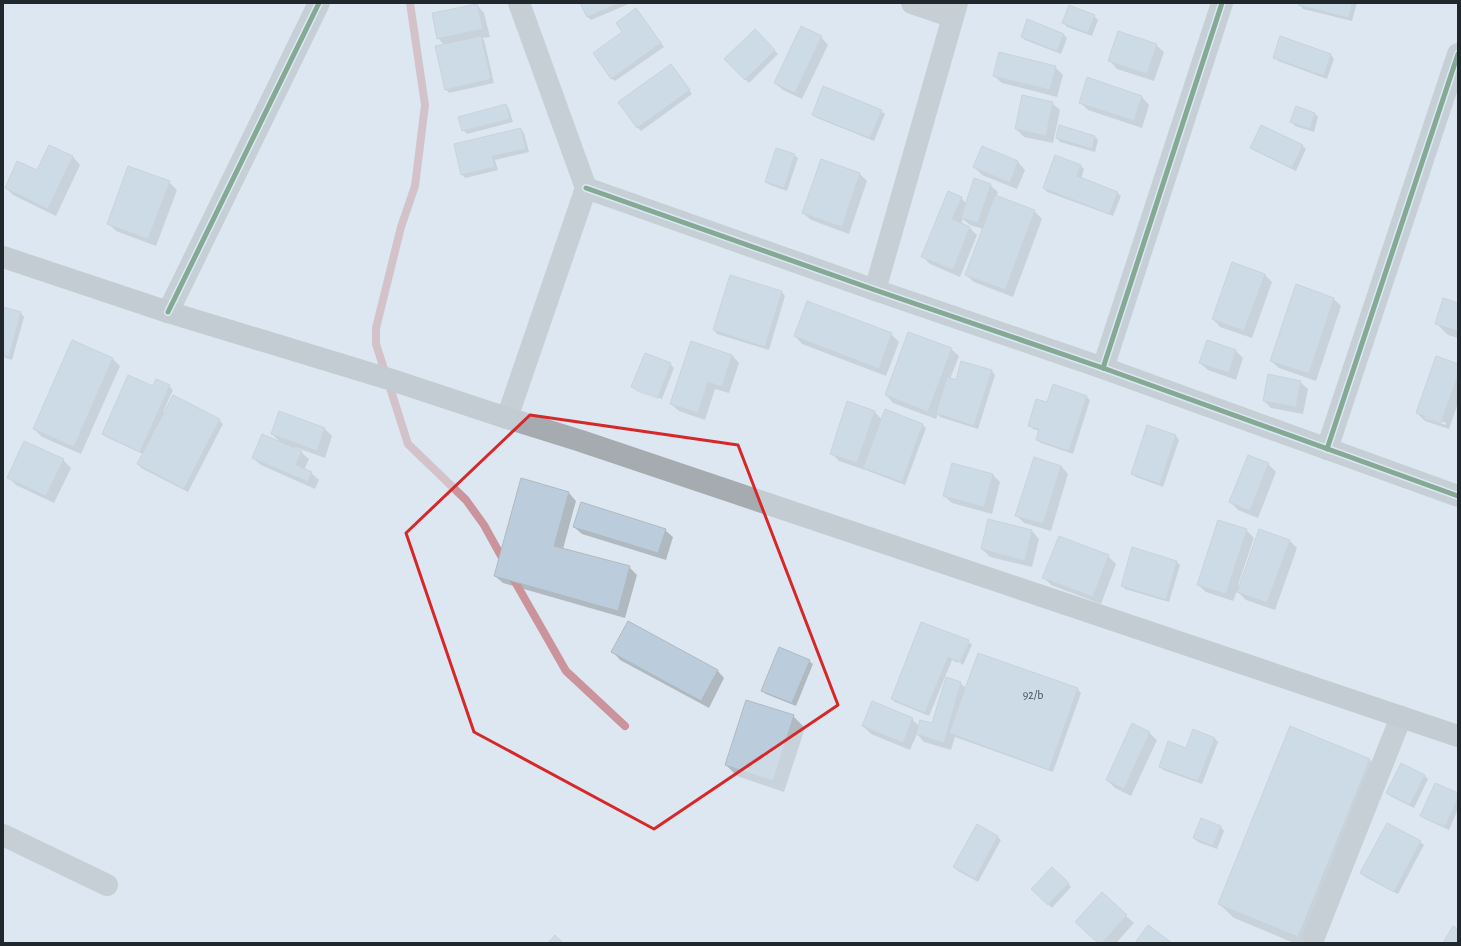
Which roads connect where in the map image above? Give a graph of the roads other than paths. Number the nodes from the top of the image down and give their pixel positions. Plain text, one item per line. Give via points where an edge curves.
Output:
1 (319, 3) edge
2 (519, 3) edge
3 (912, 3) edge
4 (1222, 3) edge
5 (955, 10) edge
6 (1458, 54) edge
7 (586, 188) junction
8 (3, 257) edge
9 (875, 290) junction
10 (168, 312) junction
11 (1103, 368) junction
12 (507, 418) junction
13 (1327, 450) junction
14 (1458, 496) edge
15 (1401, 717) junction
16 (1458, 736) edge
17 (3, 835) edge
18 (106, 885) dead end
19 (1314, 937) dead end

1 - 10 street
2 - 7 street
3 - 5 street
4 - 11 street
5 - 9 street
6 - 13 street
7 - 9 street
7 - 12 street
8 - 10 main road
9 - 11 street
10 - 12 main road
11 - 13 street
12 - 15 main road via 581,440
13 - 14 street
15 - 16 main road
15 - 19 street
17 - 18 street

